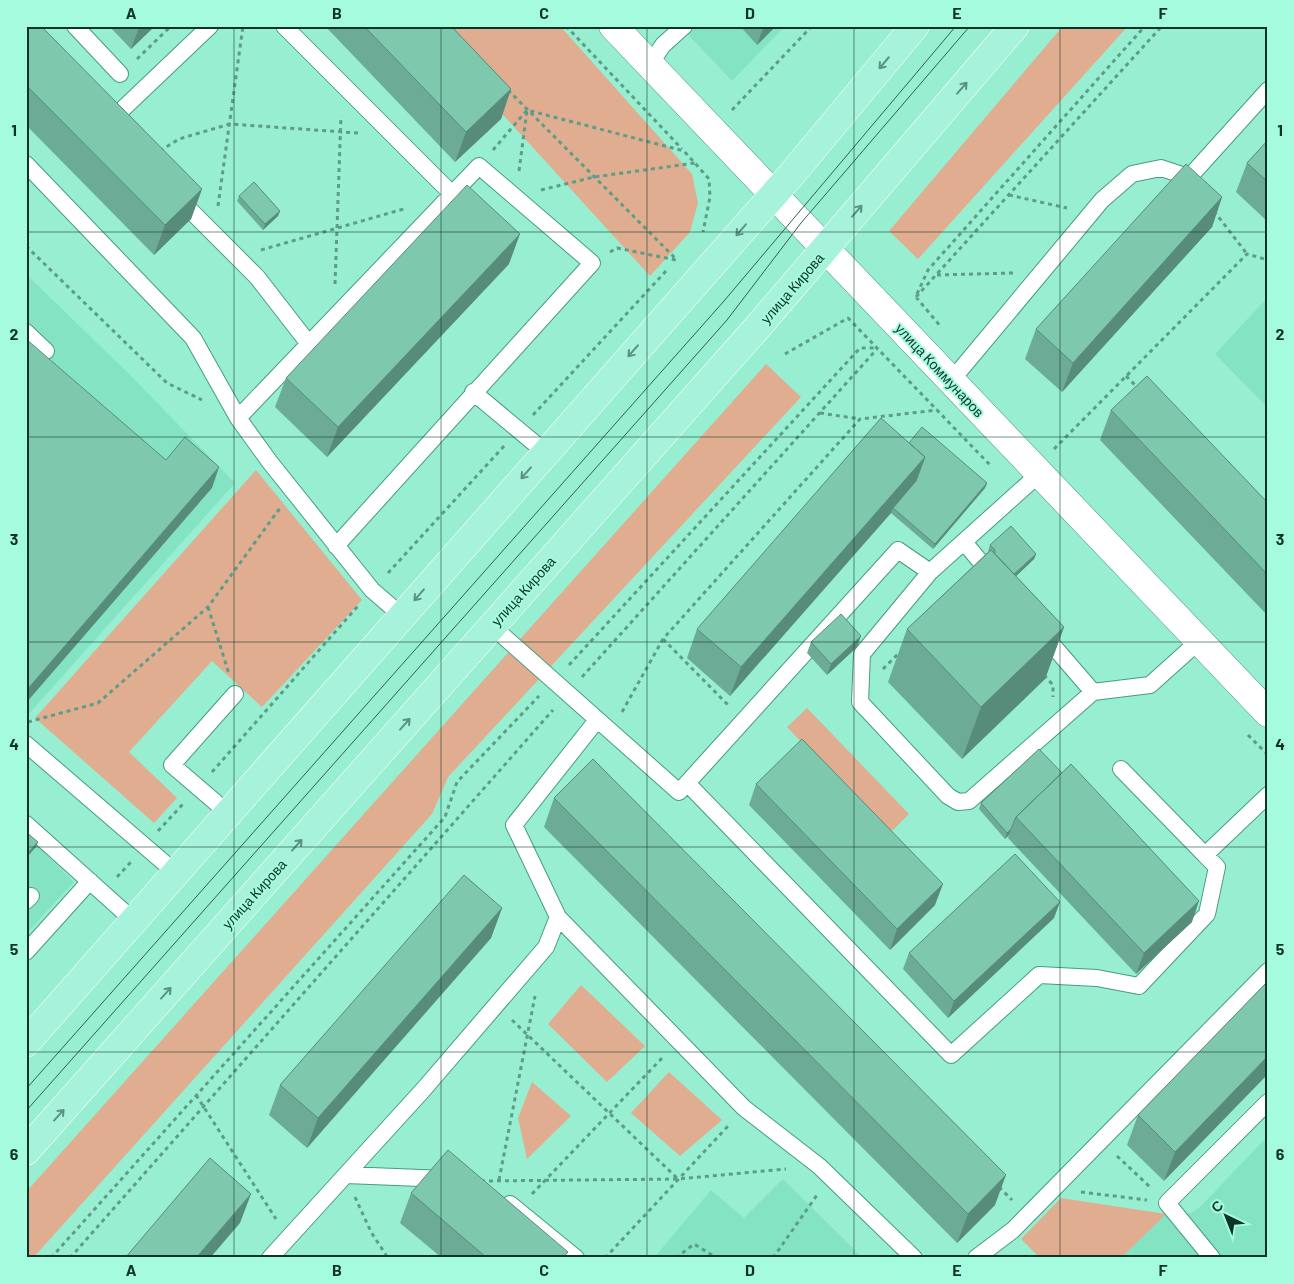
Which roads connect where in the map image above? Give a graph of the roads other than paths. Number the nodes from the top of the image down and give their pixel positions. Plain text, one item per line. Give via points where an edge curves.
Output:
1 (75, 26) edge
2 (210, 26) edge
3 (284, 26) edge
4 (613, 26) edge
5 (684, 26) edge
6 (915, 26) edge
7 (1015, 26) edge
8 (650, 64) junction
9 (120, 74) road end
10 (1268, 90) edge
11 (93, 112) edge
12 (107, 125) junction
13 (119, 137) edge
14 (26, 164) edge
15 (169, 188) edge
16 (773, 193) junction
17 (452, 194) junction
18 (826, 249) junction
19 (26, 332) edge
20 (309, 344) junction
21 (46, 351) dead end
22 (951, 381) junction
23 (473, 392) junction
24 (238, 418) junction
25 (546, 452) junction
26 (1039, 474) junction
27 (964, 542) junction
28 (336, 546) junction
29 (930, 572) junction
30 (1004, 590) edge
31 (401, 615) junction
32 (1030, 619) edge
33 (492, 626) junction
34 (1199, 641) junction
35 (1093, 692) junction
36 (234, 694) road end
37 (1268, 713) edge
38 (597, 720) junction
39 (26, 744) edge
40 (1121, 769) dead end
41 (687, 783) junction
42 (1268, 795) edge
43 (228, 813) junction
44 (26, 824) edge
45 (1205, 856) junction
46 (176, 873) junction
47 (90, 881) junction
48 (558, 918) junction
49 (134, 921) junction
50 (26, 952) edge
51 (1268, 971) edge
52 (26, 1043) edge
53 (1268, 1102) edge
54 (26, 1151) edge
55 (346, 1175) junction
56 (481, 1181) edge
57 (498, 1187) road end
58 (270, 1258) edge
59 (576, 1258) edge
60 (914, 1258) edge
61 (976, 1258) edge
62 (1212, 1258) edge

1 - 9 lane
2 - 12 lane
3 - 17 lane
4 - 8 street, улица Коммунаров
5 - 8 lane via 663,45
6 -> 16 main road
18 -> 7 main road, улица Кирова
8 - 16 street, улица Коммунаров
10 - 22 lane via 1194,172 1185,176 1161,168 1132,174 1102,200
11 - 12 lane
12 - 13 lane
14 - 24 lane via 193,338
15 - 20 lane via 257,277
16 - 18 street, улица Коммунаров
16 -> 25 main road
17 - 20 lane
17 - 23 lane via 479,166 592,263
18 - 22 street, улица Коммунаров
18 - 33 main road, улица Кирова
19 - 21 lane
20 - 24 lane
22 - 26 street, улица Коммунаров
23 - 25 lane
23 - 28 lane
24 - 28 lane
25 -> 31 main road
26 - 27 lane
26 - 34 street, улица Коммунаров
27 - 29 lane
27 - 30 lane
28 - 31 lane via 372,590
29 - 35 lane via 862,654 860,702 948,796 958,802 969,801
29 - 41 lane via 898,550
31 - 43 main road
32 - 35 lane
33 - 38 lane
54 -> 33 main road, улица Кирова
34 - 35 lane via 1150,685
34 - 37 street, улица Коммунаров
36 - 43 lane via 172,765
38 - 41 lane via 679,792
38 - 48 lane via 514,825
39 - 46 lane
40 - 45 lane
41 - 45 lane via 951,1055 1039,975 1096,978 1139,986 1207,914 1216,867
42 - 45 lane
43 - 46 main road
44 - 47 lane
46 - 49 main road
47 - 49 lane
47 - 50 lane
48 - 55 lane via 546,947
48 - 60 lane via 744,1108 825,1171
49 - 52 main road
51 - 61 lane via 1013,1230
53 - 62 lane via 1167,1203
55 - 56 lane
55 - 58 lane
57 - 59 lane via 517,1210

